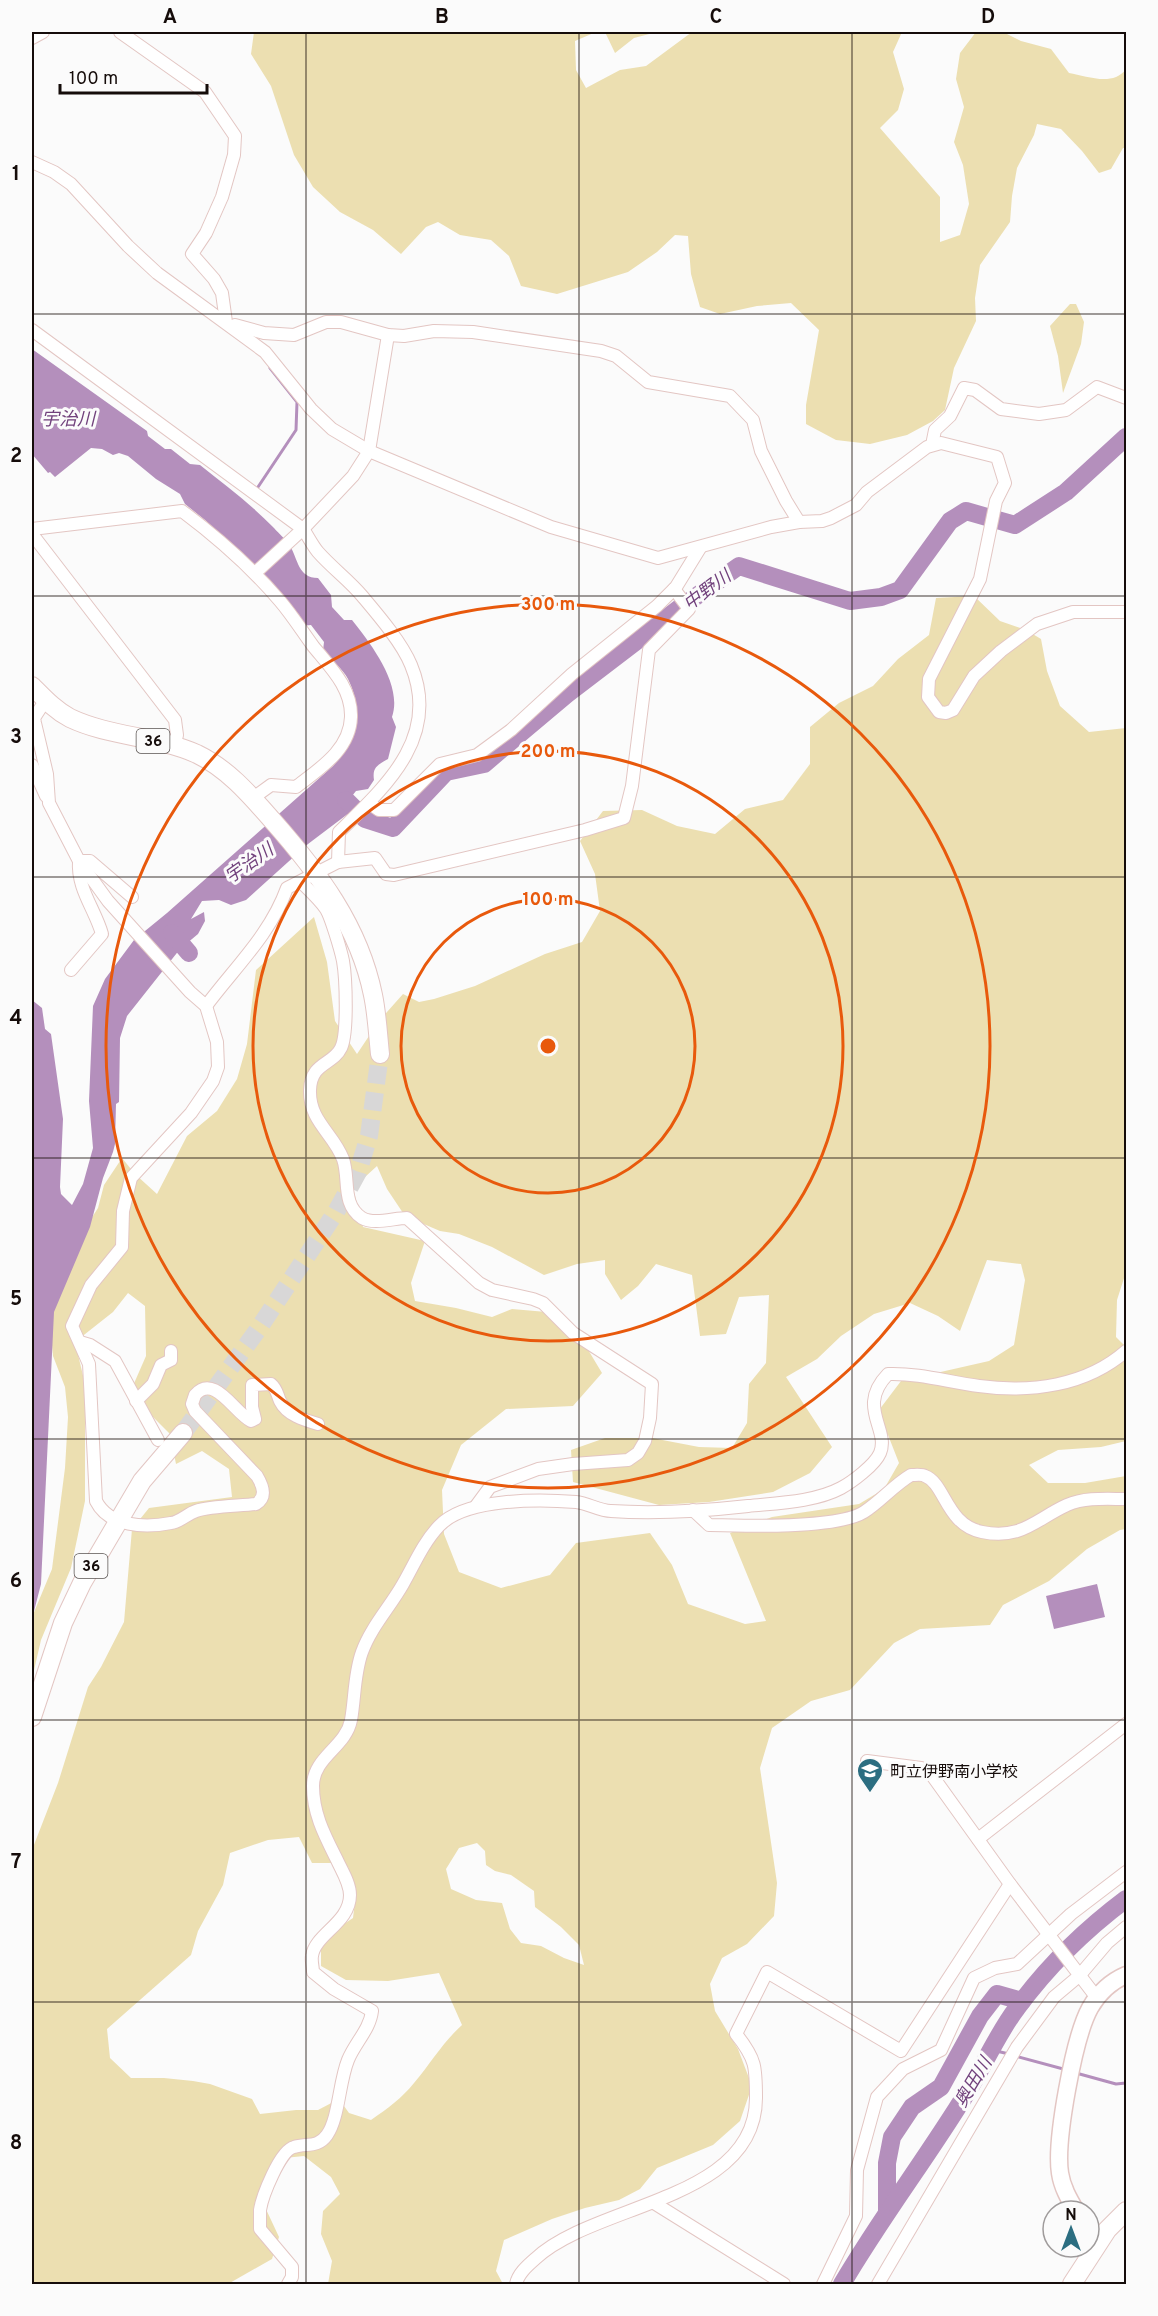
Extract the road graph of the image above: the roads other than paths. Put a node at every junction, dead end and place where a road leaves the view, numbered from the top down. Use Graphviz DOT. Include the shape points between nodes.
graph roads {
  1 [pos="43,32"];
  2 [pos="120,32"];
  3 [pos="32,38"];
  4 [pos="32,162"];
  5 [pos="226,322"];
  6 [pos="32,330"];
  7 [pos="388,335"];
  8 [pos="1126,398"];
  9 [pos="932,445"];
  10 [pos="369,451"];
  11 [pos="799,522"];
  12 [pos="32,529"];
  13 [pos="301,530"];
  14 [pos="32,534"];
  15 [pos="700,548"];
  16 [pos="256,572"];
  17 [pos="675,589"];
  18 [pos="1126,612"];
  19 [pos="32,686"];
  20 [pos="45,702"];
  21 [pos="174,747"];
  22 [pos="32,765"];
  23 [pos="49,803"];
  24 [pos="369,803"];
  25 [pos="259,805"];
  26 [pos="79,861"];
  27 [pos="338,862"];
  28 [pos="309,872"];
  29 [pos="132,897"];
  30 [pos="71,970"];
  31 [pos="206,1006"];
  32 [pos="380,1054"];
  33 [pos="80,1342"];
  34 [pos="171,1351"];
  35 [pos="1126,1351"];
  36 [pos="136,1401"];
  37 [pos="318,1424"];
  38 [pos="183,1433"];
  39 [pos="158,1440"];
  40 [pos="1126,1499"];
  41 [pos="476,1506"];
  42 [pos="693,1510"];
  43 [pos="117,1520"];
  44 [pos="32,1717"];
  45 [pos="1126,1724"];
  46 [pos="867,1761"];
  47 [pos="978,1839"];
  48 [pos="1126,1872"];
  49 [pos="1010,1884"];
  50 [pos="1126,1927"];
  51 [pos="1047,1934"];
  52 [pos="1076,1972"];
  53 [pos="1126,1975"];
  54 [pos="1097,1998"];
  55 [pos="1070,2199"];
  56 [pos="654,2203"];
  57 [pos="1126,2211"];
  58 [pos="1101,2234"];
  59 [pos="1084,2259"];
  60 [pos="288,2284"];
  61 [pos="516,2284"];
  62 [pos="784,2284"];
  63 [pos="823,2284"];
  64 [pos="878,2284"];
  65 [pos="1072,2284"];
  1 -- 3 [label="street"];
  2 -- 5 [label="street" via="205,92 235,136 222,197 192,254 222,293"];
  4 -- 5 [label="street" via="71,184 157,273"];
  5 -- 7 [label="street" via="264,333 294,334 326,322 341,322"];
  5 -- 10 [label="street" via="265,352 322,422"];
  6 -- 13 [label="street"];
  7 -- 10 [label="street"];
  7 -- 11 [label="street" via="473,332 601,351 616,356 648,382 730,396 753,420 761,451"];
  8 -- 9 [label="street" via="1097,387 1066,411 1039,414 1001,409 975,390 964,388 950,416 935,430"];
  9 -- 11 [label="street" via="867,492 856,505 822,521"];
  9 -- 18 [label="street" via="941,443 997,457 1005,483 995,507 980,579 929,679 928,697 939,712 953,710 974,676 1036,624 1073,612"];
  10 -- 13 [label="street" via="356,473"];
  10 -- 15 [label="street" via="561,530 658,558"];
  11 -- 15 [label="street" via="741,534"];
  12 -- 16 [label="street" via="182,512"];
  13 -- 16 [label="street"];
  13 -- 24 [label="street" via="363,596 411,663 419,688 420,719 410,750"];
  14 -- 21 [label="street" via="175,720"];
  15 -- 17 [label="street"];
  16 -- 25 [label="street" via="340,679 348,694 351,718 333,758 296,787 271,785"];
  17 -- 24 [label="street" via="477,755 440,764 394,810 379,810"];
  17 -- 27 [label="street" via="689,609 649,650 632,786 624,818 394,875 386,874 375,858"];
  19 -- 20 [label="main road, 36"];
  20 -- 21 [label="main road, 36" via="94,727"];
  20 -- 23 [label="street" via="34,717 47,774"];
  21 -- 25 [label="main road, 36" via="197,754 230,775"];
  22 -- 23 [label="street"];
  23 -- 26 [label="street"];
  24 -- 27 [label="street" via="339,832"];
  25 -- 28 [label="main road, 36"];
  26 -- 29 [label="street" via="90,861"];
  26 -- 30 [label="street" via="83,892 102,934"];
  26 -- 31 [label="street" via="108,902"];
  27 -- 28 [label="street"];
  28 -- 31 [label="street" via="287,888 280,908 262,936"];
  28 -- 32 [label="main road, 36" via="348,922 359,947 374,996"];
  28 -- 41 [label="street" via="343,961 346,1033 341,1050 319,1067 310,1089 315,1116 339,1149 349,1202 356,1213 364,1220 407,1218 479,1283 543,1304 573,1333 652,1383 650,1419 638,1454 628,1460 538,1469 490,1487"];
  31 -- 33 [label="street" via="219,1053 213,1081 191,1113 131,1178 123,1211 122,1247 91,1285 72,1326"];
  33 -- 36 [label="street" via="115,1361"];
  33 -- 43 [label="street" via="89,1364 96,1500 100,1509"];
  34 -- 36 [label="street" via="171,1360 161,1365 153,1383"];
  35 -- 42 [label="street" via="1083,1377 1037,1388 980,1386 909,1373 888,1374 874,1397 880,1454 860,1476 815,1497"];
  36 -- 39 [label="street"];
  37 -- 43 [label="street" via="290,1413 280,1403 271,1383 252,1385 255,1419 251,1421 213,1388 198,1391 192,1404 195,1412 257,1476 262,1499 256,1504 195,1511 172,1523 147,1527"];
  38 -- 43 [label="main road, 36" via="142,1481"];
  40 -- 42 [label="street" via="1089,1499 1068,1505 1013,1533 971,1529 957,1519 933,1482 911,1474 863,1512 843,1520 709,1525"];
  41 -- 42 [label="street" via="578,1502 608,1511"];
  41 -- 60 [label="street" via="440,1524 373,1630 362,1652 345,1737 315,1772 315,1808 350,1894 339,1922 311,1955 313,1972 372,2011 342,2077 328,2134 314,2145 286,2151 261,2208 260,2229 292,2266"];
  43 -- 44 [label="main road, 36" via="63,1623"];
  45 -- 47 [label="street"];
  46 -- 47 [label="street" via="921,1768 930,1774"];
  47 -- 49 [label="street"];
  48 -- 51 [label="street"];
  49 -- 51 [label="street"];
  49 -- 56 [label="street" via="901,2051 767,1972 736,2034 756,2067 756,2105 743,2143 724,2165"];
  50 -- 52 [label="street"];
  51 -- 52 [label="street"];
  51 -- 63 [label="street" via="1017,1964 994,1968 974,1978 941,2049 903,2069 877,2097 857,2170 856,2216"];
  52 -- 54 [label="street"];
  52 -- 64 [label="street" via="1017,2047"];
  53 -- 54 [label="street" via="1112,1981"];
  54 -- 55 [label="street" via="1080,2034 1062,2121 1058,2160"];
  56 -- 61 [label="street" via="573,2232 540,2254"];
  56 -- 62 [label="street"];
  57 -- 58 [label="main road"];
  59 -- 65 [label="main road"];
}
